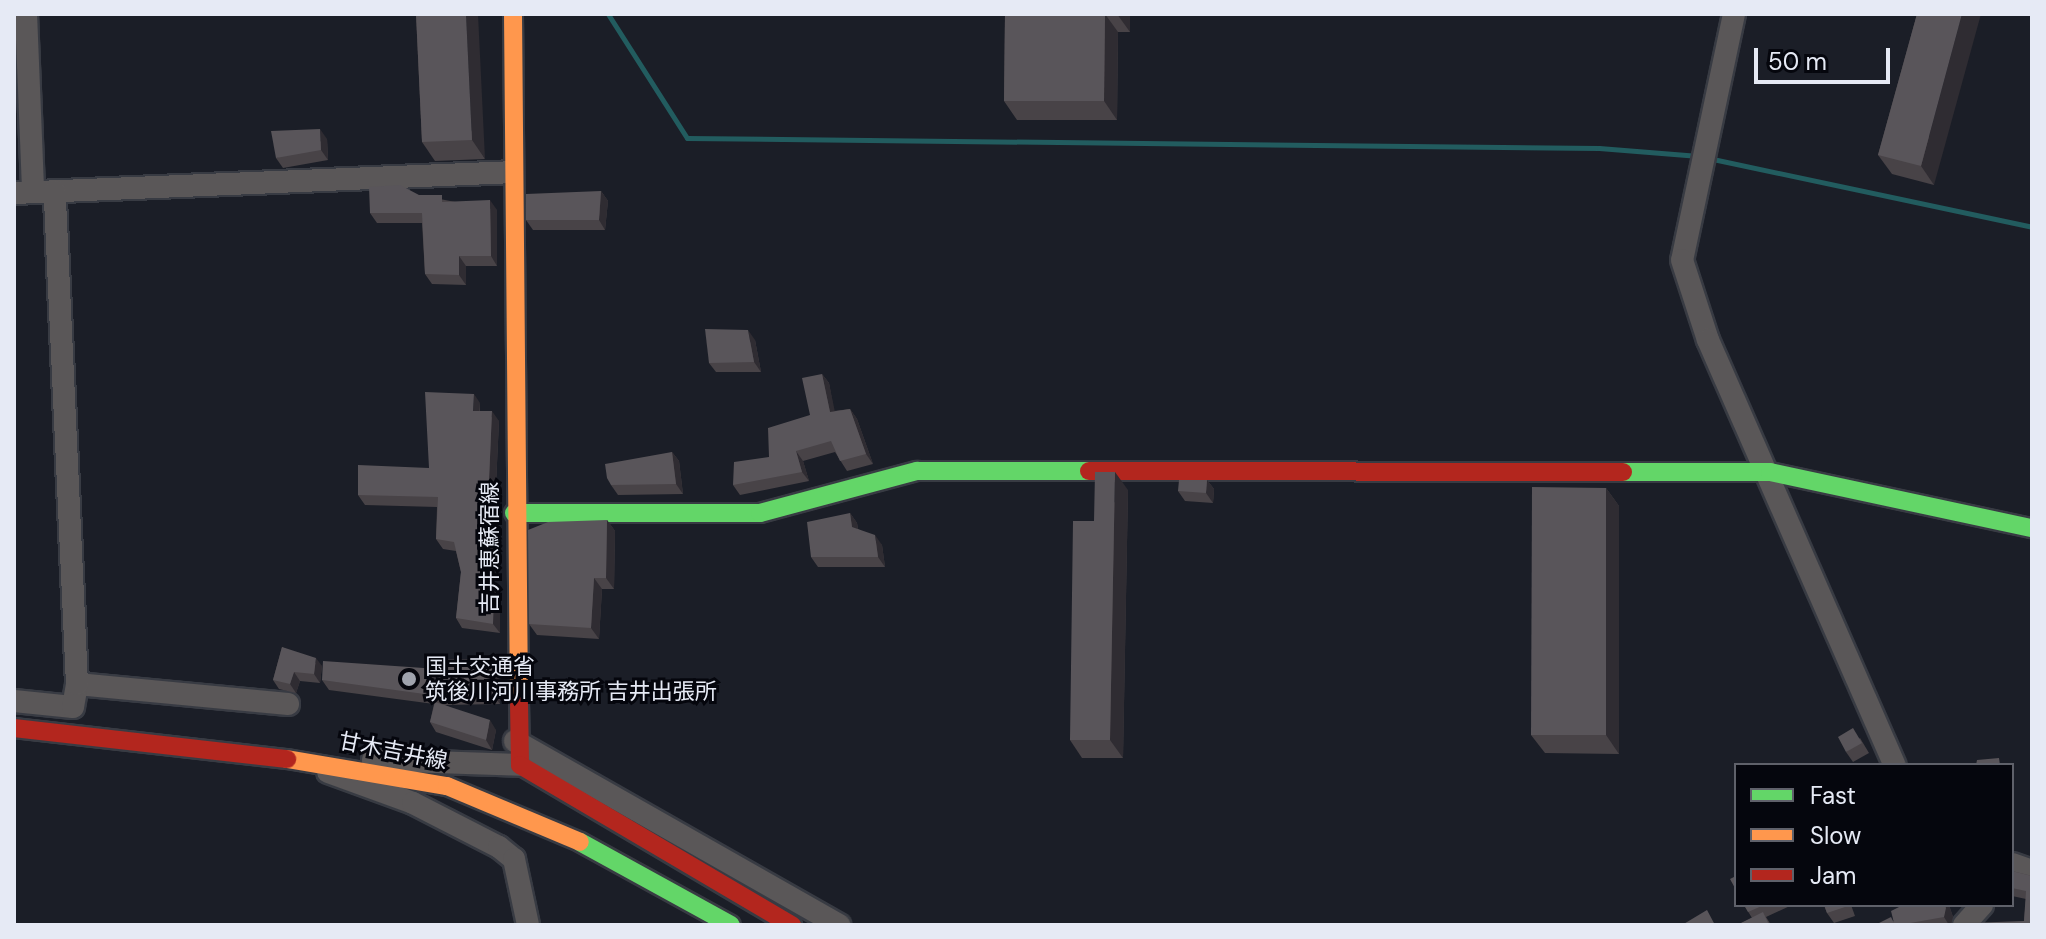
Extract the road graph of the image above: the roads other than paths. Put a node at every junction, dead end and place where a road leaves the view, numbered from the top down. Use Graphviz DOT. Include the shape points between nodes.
graph roads {
  1 [pos="26,14"];
  2 [pos="513,14"];
  3 [pos="1734,14"];
  4 [pos="509,172"];
  5 [pos="34,192"];
  6 [pos="1770,472"];
  7 [pos="514,513"];
  8 [pos="2032,528"];
  9 [pos="77,684"];
  10 [pos="14,701"];
  11 [pos="288,704"];
  12 [pos="14,728"];
  13 [pos="515,741"];
  14 [pos="284,757"];
  15 [pos="1894,763"];
  16 [pos="520,765"];
  17 [pos="1980,907"];
  18 [pos="528,925"];
  19 [pos="731,925"];
  20 [pos="792,925"];
  21 [pos="839,925"];
  22 [pos="1964,925"];
  1 -- 5 [label="street"];
  2 -- 4 [label="main road, 吉井恵蘇宿線"];
  3 -- 6 [label="street" via="1682,260 1708,340"];
  4 -- 5 [label="street"];
  4 -- 7 [label="main road, 吉井恵蘇宿線"];
  5 -- 9 [label="street"];
  6 -- 7 [label="main road" via="917,471 760,513"];
  6 -- 8 [label="main road"];
  6 -- 15 [label="street"];
  7 -- 13 [label="main road, 吉井恵蘇宿線"];
  9 -- 10 [label="street" via="73,707"];
  9 -- 11 [label="street"];
  12 -- 14 [label="main road, 甘木吉井線"];
  13 -- 16 [label="main road, 吉井恵蘇宿線"];
  13 -- 21 [label="street"];
  14 -- 16 [label="street"];
  14 -- 18 [label="street" via="413,803 499,847 514,859"];
  14 -- 19 [label="main road, 甘木吉井線" via="447,786 541,820"];
  16 -- 20 [label="main road"];
  17 -- 22 [label="street"];
}
